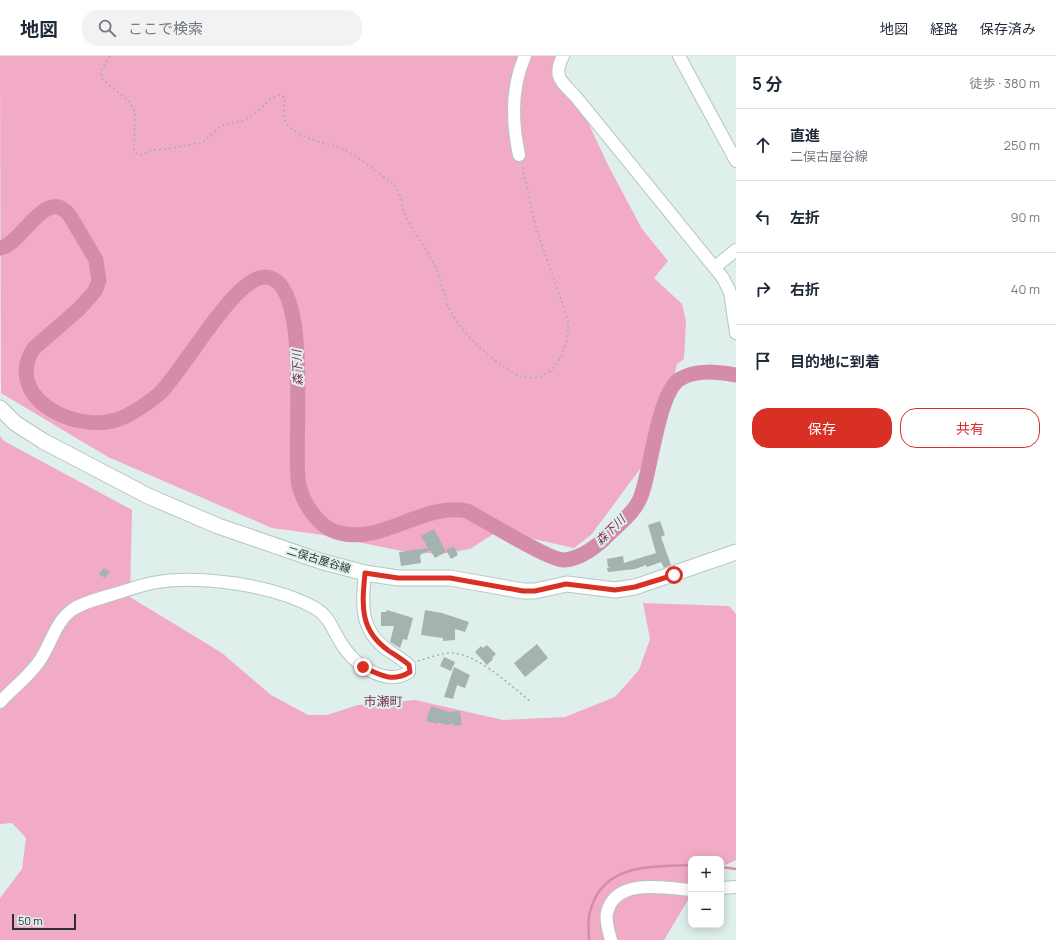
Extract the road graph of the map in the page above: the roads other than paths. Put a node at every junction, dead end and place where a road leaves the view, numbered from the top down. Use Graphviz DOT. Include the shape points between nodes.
graph roads {
  1 [pos="525,56"];
  2 [pos="563,56"];
  3 [pos="679,56"];
  4 [pos="520,155"];
  5 [pos="736,160"];
  6 [pos="736,250"];
  7 [pos="715,267"];
  8 [pos="736,333"];
  9 [pos="0,408"];
  10 [pos="736,552"];
  11 [pos="365,573"];
  12 [pos="0,702"];
  13 [pos="736,887"];
  14 [pos="724,888"];
  15 [pos="688,890"];
  16 [pos="611,940"];
  1 -- 4 [label="street" via="516,85 515,100 516,141"];
  2 -- 7 [label="street" via="557,67 564,84"];
  3 -- 5 [label="street"];
  6 -- 7 [label="street"];
  7 -- 8 [label="street" via="730,292"];
  9 -- 11 [label="main road, 二俣古屋谷線" via="15,423 43,441 148,496 218,526"];
  10 -- 11 [label="main road, 二俣古屋谷線" via="635,587 615,590 566,584 523,591 450,578 398,578"];
  11 -- 12 [label="street" via="363,615 368,628 388,650 409,665 410,672 402,677 381,676 363,667 345,649 331,624 317,609 281,593 202,581 170,581 152,583 88,602 71,610 58,625 38,663"];
  13 -- 14 [label="street"];
  15 -- 16 [label="street" via="640,887 622,892 610,904 606,914"];
}
